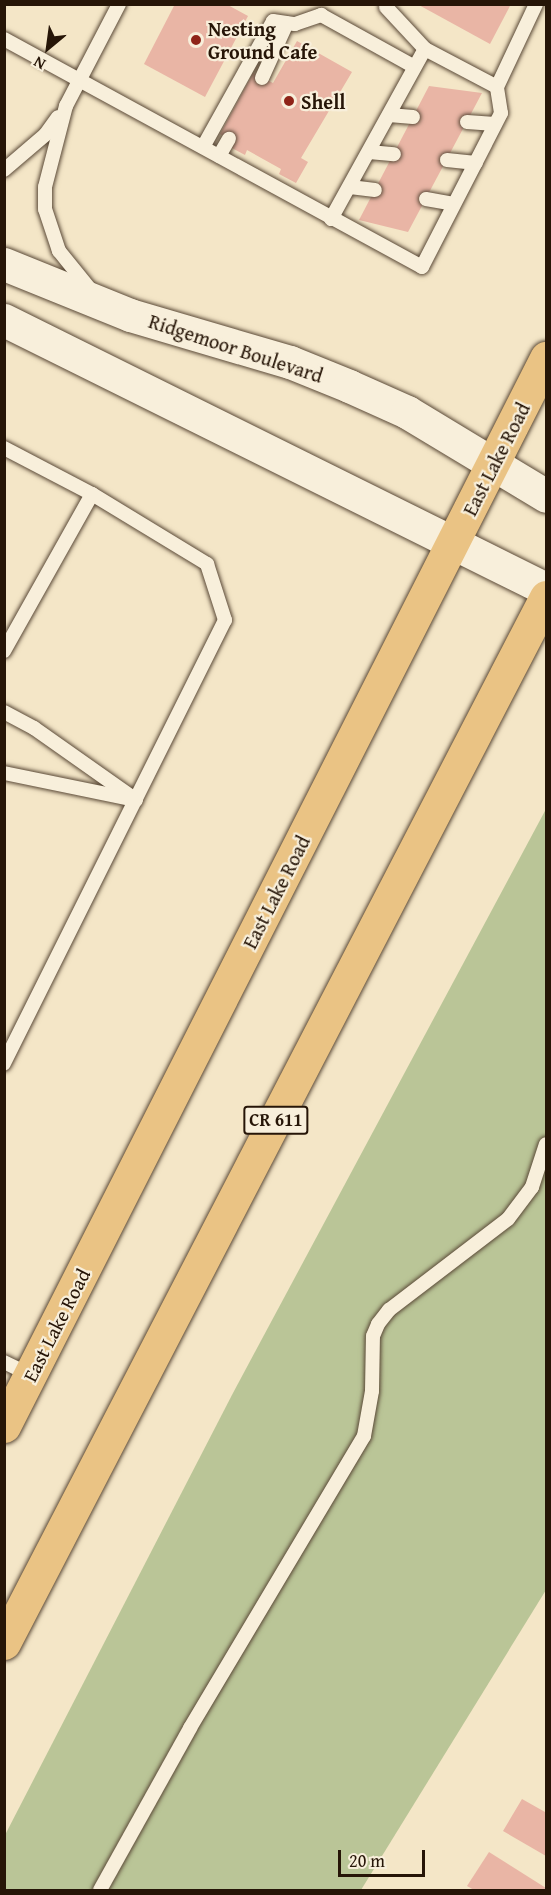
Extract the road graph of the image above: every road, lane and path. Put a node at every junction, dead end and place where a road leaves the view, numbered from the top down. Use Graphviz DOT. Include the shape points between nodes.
graph roads {
  1 [pos="119,4"];
  2 [pos="536,4"];
  3 [pos="385,5"];
  4 [pos="286,23"];
  5 [pos="4,39"];
  6 [pos="425,49"];
  7 [pos="415,67"];
  8 [pos="79,78"];
  9 [pos="262,78"];
  10 [pos="496,87"];
  11 [pos="66,106"];
  12 [pos="389,115"];
  13 [pos="413,117"];
  14 [pos="466,122"];
  15 [pos="495,124"];
  16 [pos="228,139"];
  17 [pos="203,147"];
  18 [pos="369,152"];
  19 [pos="394,154"];
  20 [pos="219,156"];
  21 [pos="447,160"];
  22 [pos="476,163"];
  23 [pos="4,170"];
  24 [pos="350,187"];
  25 [pos="375,190"];
  26 [pos="426,199"];
  27 [pos="454,204"];
  28 [pos="331,219"];
  29 [pos="4,264"];
  30 [pos="108,306"];
  31 [pos="4,320"];
  32 [pos="546,358"];
  33 [pos="4,448"];
  34 [pos="493,464"];
  35 [pos="92,494"];
  36 [pos="546,496"];
  37 [pos="453,542"];
  38 [pos="546,589"];
  39 [pos="546,597"];
  40 [pos="4,651"];
  41 [pos="4,712"];
  42 [pos="4,773"];
  43 [pos="136,800"];
  44 [pos="4,1064"];
  45 [pos="546,1144"];
  46 [pos="18,1369"];
  47 [pos="4,1426"];
  48 [pos="4,1643"];
  49 [pos="100,1890"];
  1 -- 8 [label="lane"];
  2 -- 10 [label="lane"];
  3 -- 6 [label="lane"];
  4 -- 7 [label="lane" via="321,15"];
  4 -- 9 [label="lane"];
  4 -- 17 [label="lane" via="273,21"];
  5 -- 8 [label="lane"];
  6 -- 7 [label="lane"];
  6 -- 10 [label="lane"];
  7 -- 12 [label="lane"];
  8 -- 11 [label="lane"];
  8 -- 17 [label="lane"];
  10 -- 15 [label="lane" via="501,113"];
  11 -- 23 [label="lane" via="45,135"];
  11 -- 30 [label="lane" via="47,166 45,209 59,251 74,273"];
  12 -- 13 [label="lane"];
  12 -- 18 [label="lane"];
  14 -- 15 [label="lane"];
  15 -- 22 [label="lane"];
  16 -- 20 [label="lane"];
  17 -- 20 [label="lane"];
  18 -- 19 [label="lane"];
  18 -- 24 [label="lane"];
  20 -- 28 [label="lane"];
  21 -- 22 [label="lane"];
  22 -- 27 [label="lane"];
  24 -- 25 [label="lane"];
  24 -- 28 [label="lane"];
  26 -- 27 [label="lane"];
  27 -- 28 [label="lane" via="422,267"];
  29 -- 30 [label="street, Ridgemoor Boulevard"];
  30 -- 34 [label="street, Ridgemoor Boulevard" via="290,362 349,386 407,412"];
  31 -- 37 [label="street" via="340,490"];
  32 -- 34 [label="main road, East Lake Road"];
  33 -- 35 [label="lane"];
  34 -- 36 [label="street, Ridgemoor Boulevard"];
  34 -- 37 [label="main road, East Lake Road"];
  35 -- 40 [label="lane"];
  35 -- 43 [label="lane" via="207,564 225,620"];
  37 -- 38 [label="street"];
  37 -- 46 [label="main road, East Lake Road"];
  39 -- 48 [label="main road, CR 611"];
  41 -- 43 [label="lane" via="34,728"];
  42 -- 43 [label="lane"];
  43 -- 44 [label="lane"];
  45 -- 49 [label="lane" via="532,1187 508,1219 389,1310 378,1324 373,1336 372,1391 364,1436 190,1728"];
  46 -- 47 [label="main road, East Lake Road"];
}
